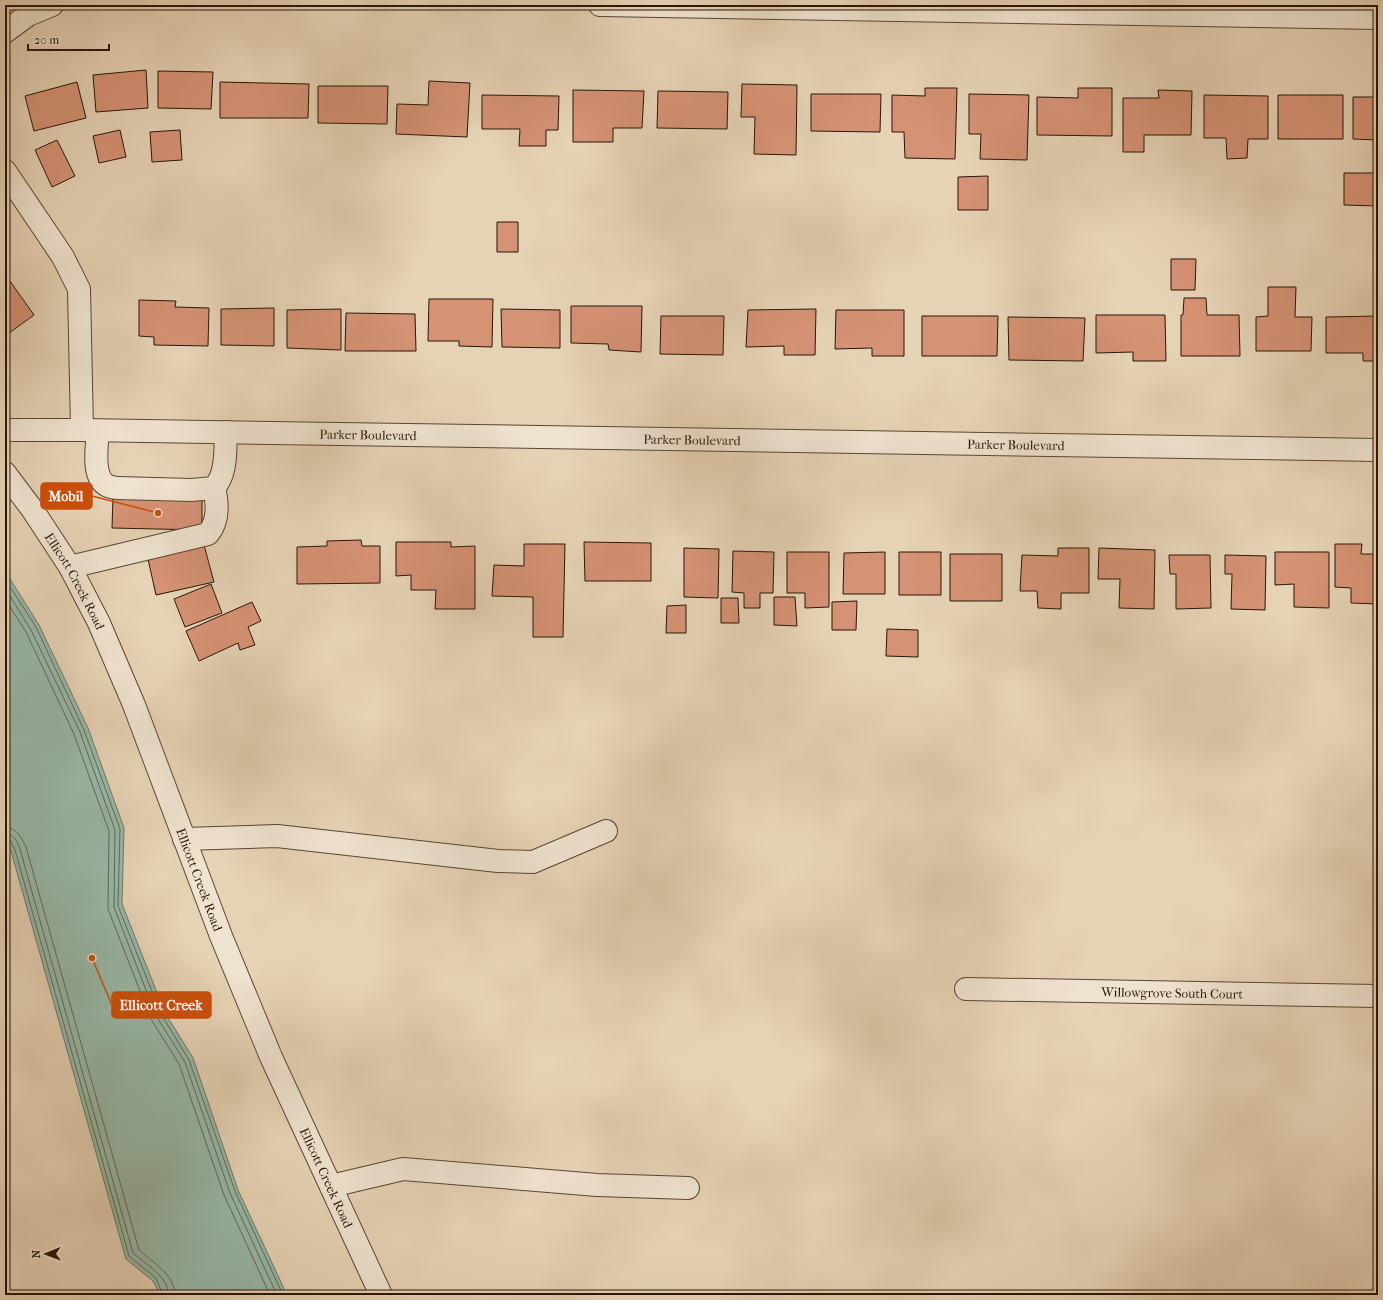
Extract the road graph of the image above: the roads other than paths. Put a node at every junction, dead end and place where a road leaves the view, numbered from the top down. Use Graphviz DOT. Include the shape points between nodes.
graph roads {
  1 [pos="52,5"];
  2 [pos="600,5"];
  3 [pos="1378,18"];
  4 [pos="5,32"];
  5 [pos="5,171"];
  6 [pos="5,430"];
  7 [pos="90,430"];
  8 [pos="226,432"];
  9 [pos="1378,450"];
  10 [pos="5,473"];
  11 [pos="214,488"];
  12 [pos="70,567"];
  13 [pos="606,831"];
  14 [pos="184,839"];
  15 [pos="966,989"];
  16 [pos="1378,996"];
  17 [pos="331,1186"];
  18 [pos="688,1188"];
  19 [pos="381,1295"];
  1 -- 4 [label="street" via="28,15"];
  2 -- 3 [label="street"];
  5 -- 7 [label="street" via="63,257 79,289"];
  6 -- 7 [label="street, Parker Boulevard"];
  7 -- 8 [label="street, Parker Boulevard"];
  7 -- 11 [label="street" via="96,453 97,472 108,486 138,489"];
  8 -- 9 [label="street, Parker Boulevard"];
  8 -- 11 [label="street" via="223,470 220,482"];
  10 -- 12 [label="street, Ellicott Creek Road"];
  11 -- 12 [label="street" via="217,501 215,520 208,534"];
  12 -- 14 [label="street, Ellicott Creek Road" via="102,630 134,705"];
  13 -- 14 [label="street" via="533,862 498,861 277,836"];
  14 -- 17 [label="street, Ellicott Creek Road" via="268,1050"];
  15 -- 16 [label="street, Willowgrove South Court"];
  17 -- 18 [label="street" via="403,1169 597,1185"];
  17 -- 19 [label="street, Ellicott Creek Road"];
}
